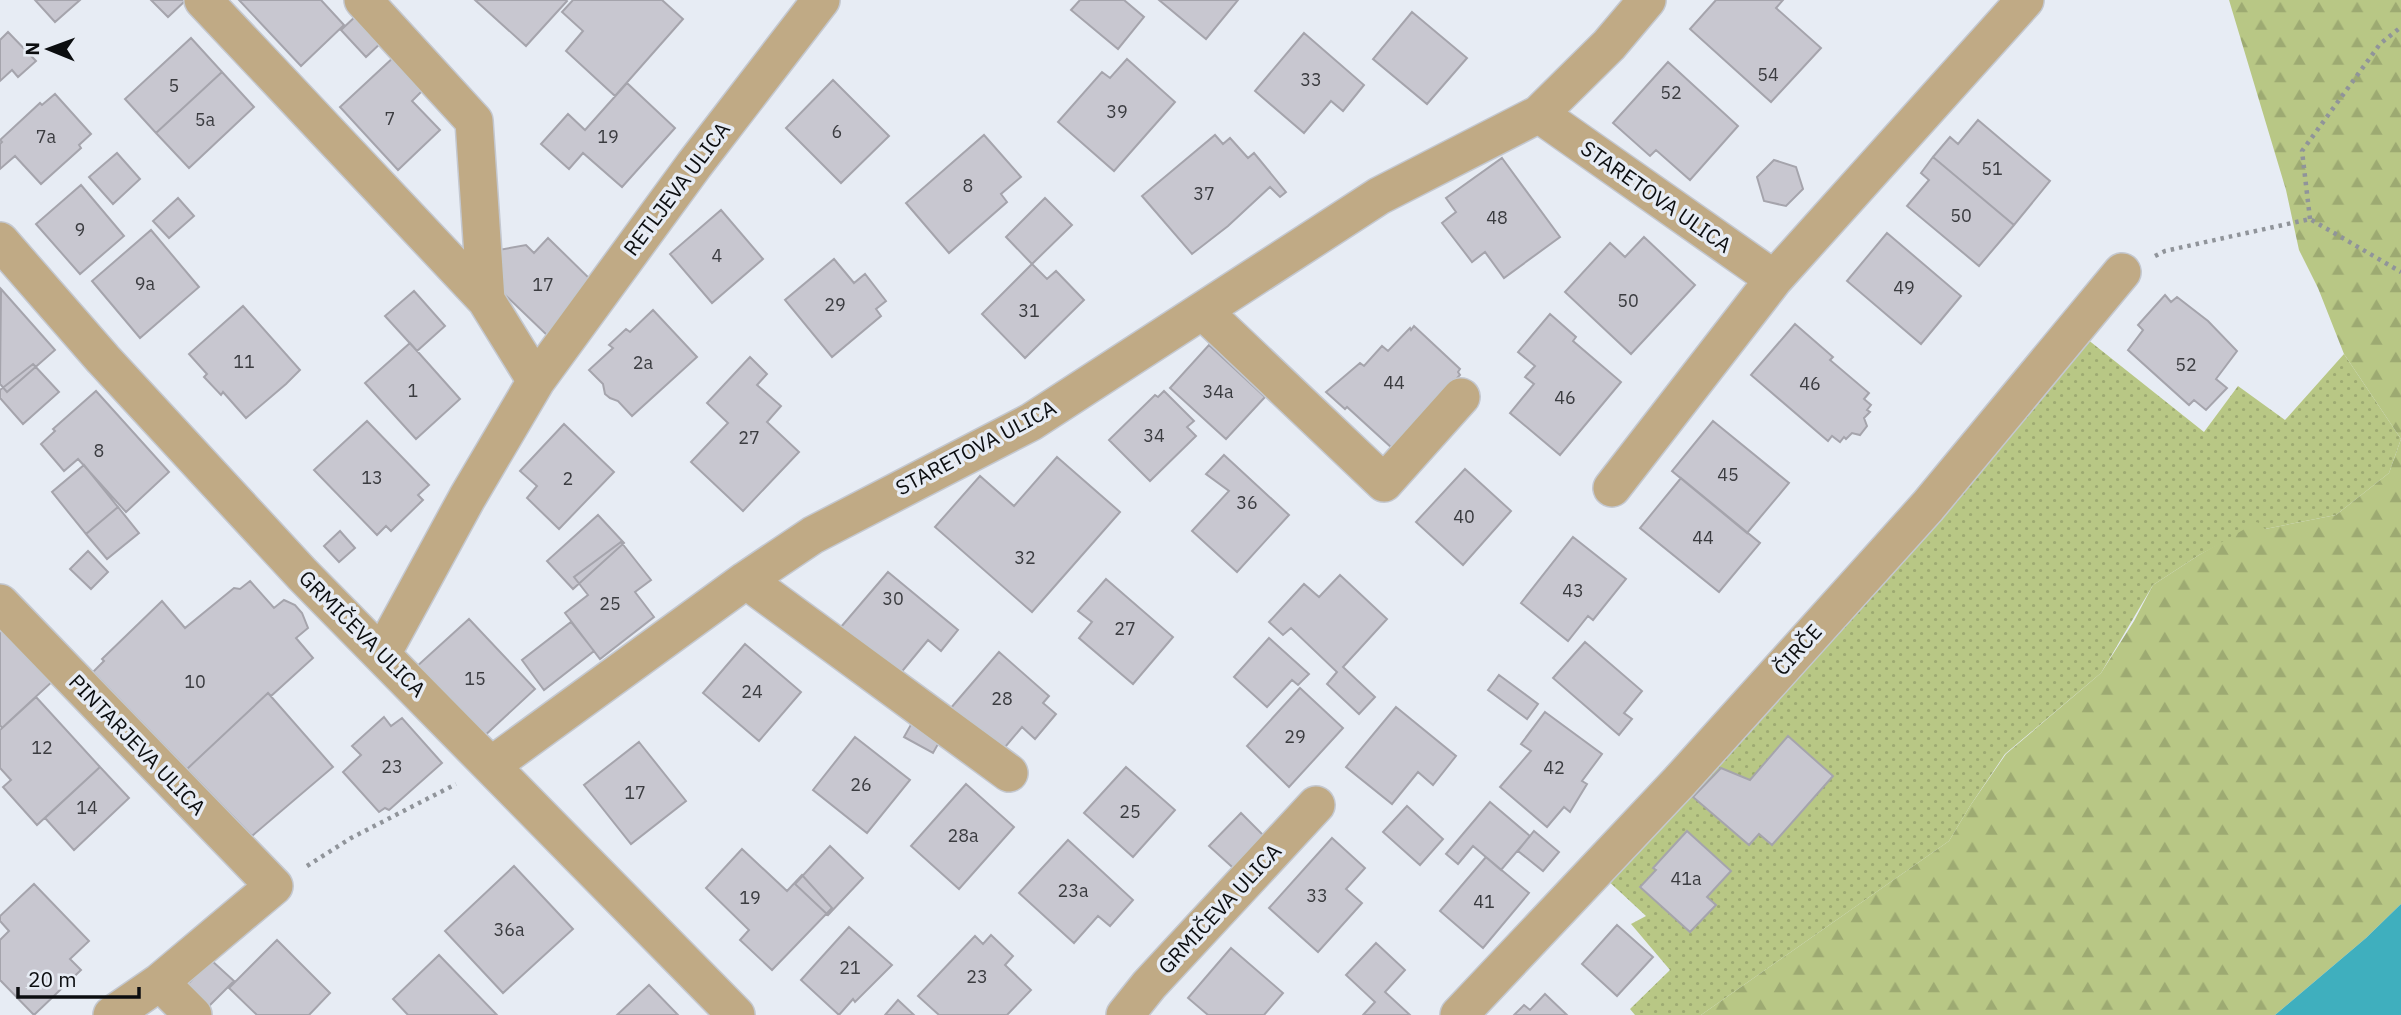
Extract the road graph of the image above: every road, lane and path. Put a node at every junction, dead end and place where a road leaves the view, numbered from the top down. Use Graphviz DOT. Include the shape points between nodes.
graph roads {
  1 [pos="203,0"];
  2 [pos="363,0"];
  3 [pos="821,0"];
  4 [pos="1647,0"];
  5 [pos="2025,0"];
  6 [pos="2401,27"];
  7 [pos="1539,114"];
  8 [pos="2310,219"];
  9 [pos="0,241"];
  10 [pos="2122,272"];
  11 [pos="2401,272"];
  12 [pos="1774,279"];
  13 [pos="486,300"];
  14 [pos="1203,311"];
  15 [pos="536,381"];
  16 [pos="1461,397"];
  17 [pos="1612,488"];
  18 [pos="746,580"];
  19 [pos="0,603"];
  20 [pos="382,654"];
  21 [pos="492,765"];
  22 [pos="1009,773"];
  23 [pos="1316,805"];
  24 [pos="274,886"];
  25 [pos="160,982"];
  26 [pos="112,1015"];
  27 [pos="193,1015"];
  28 [pos="736,1015"];
  29 [pos="1125,1015"];
  30 [pos="1459,1015"];
  1 -- 13 [label="street"];
  2 -- 13 [label="street" via="474,121"];
  3 -- 15 [label="street, RETLJEVA ULICA"];
  4 -- 7 [label="street, STARETOVA ULICA"];
  5 -- 12 [label="street"];
  6 -- 8 [label="path" via="2380,44 2302,151"];
  7 -- 12 [label="street, STARETOVA ULICA"];
  7 -- 14 [label="street, STARETOVA ULICA" via="1378,196"];
  8 -- 10 [label="path" via="2165,251"];
  8 -- 11 [label="path"];
  9 -- 20 [label="street, GRMIČEVA ULICA" via="292,564"];
  10 -- 30 [label="street, ČIRČE" via="1928,506 1679,782"];
  12 -- 17 [label="street"];
  13 -- 15 [label="street"];
  14 -- 16 [label="street" via="1384,483"];
  14 -- 18 [label="street, STARETOVA ULICA" via="1031,422 813,535"];
  15 -- 20 [label="street, RETLJEVA ULICA"];
  18 -- 21 [label="street, STARETOVA ULICA"];
  18 -- 22 [label="street"];
  19 -- 24 [label="street, PINTARJEVA ULICA"];
  20 -- 21 [label="street, GRMIČEVA ULICA"];
  21 -- 24 [label="path" via="351,838"];
  21 -- 28 [label="street, GRMIČEVA ULICA"];
  23 -- 29 [label="street, GRMIČEVA ULICA"];
  24 -- 25 [label="street"];
  25 -- 26 [label="street"];
  25 -- 27 [label="street"];
}
